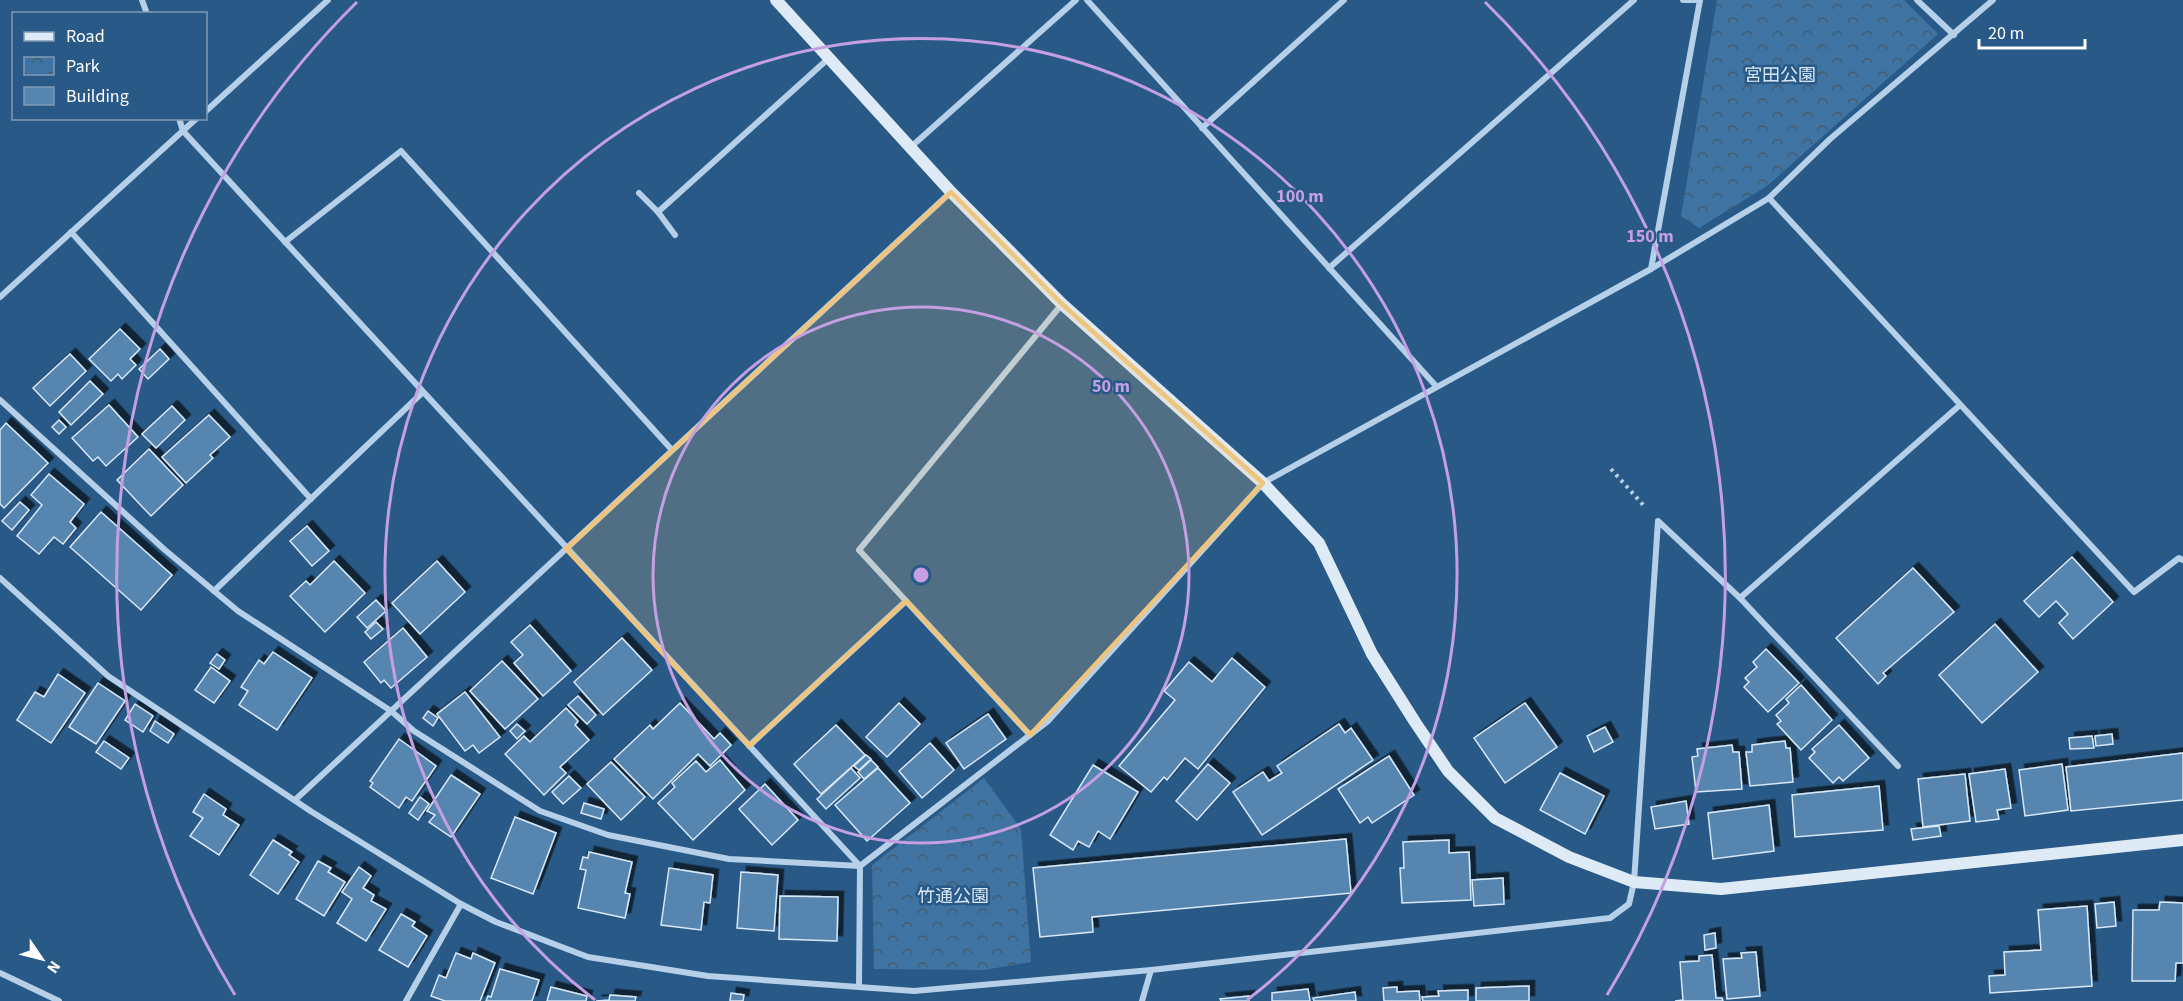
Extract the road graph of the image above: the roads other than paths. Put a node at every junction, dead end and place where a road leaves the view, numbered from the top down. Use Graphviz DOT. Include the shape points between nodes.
graph roads {
  1 [pos="328,0"];
  2 [pos="776,0"];
  3 [pos="1076,0"];
  4 [pos="1087,0"];
  5 [pos="1344,0"];
  6 [pos="1634,0"];
  7 [pos="1683,0"];
  8 [pos="1700,0"];
  9 [pos="1917,0"];
  10 [pos="1993,0"];
  11 [pos="1954,35"];
  12 [pos="830,58"];
  13 [pos="207,110"];
  14 [pos="180,120"];
  15 [pos="195,120"];
  16 [pos="1202,128"];
  17 [pos="183,131"];
  18 [pos="912,146"];
  19 [pos="951,192"];
  20 [pos="639,193"];
  21 [pos="1769,198"];
  22 [pos="658,212"];
  23 [pos="71,232"];
  24 [pos="675,235"];
  25 [pos="285,242"];
  26 [pos="1329,268"];
  27 [pos="1651,269"];
  28 [pos="0,297"];
  29 [pos="1062,304"];
  30 [pos="1436,386"];
  31 [pos="423,392"];
  32 [pos="0,400"];
  33 [pos="1960,405"];
  34 [pos="672,450"];
  35 [pos="1263,483"];
  36 [pos="311,499"];
  37 [pos="566,549"];
  38 [pos="2183,560"];
  39 [pos="0,578"];
  40 [pos="214,591"];
  41 [pos="1740,598"];
  42 [pos="906,601"];
  43 [pos="391,711"];
  44 [pos="1030,735"];
  45 [pos="749,746"];
  46 [pos="1898,766"];
  47 [pos="295,800"];
  48 [pos="2183,840"];
  49 [pos="860,866"];
  50 [pos="1634,882"];
  51 [pos="461,904"];
  52 [pos="1151,970"];
  53 [pos="0,974"];
  54 [pos="859,986"];
  55 [pos="59,1001"];
  56 [pos="406,1001"];
  57 [pos="1142,1001"];
  1 -- 13 [label="street"];
  2 -- 12 [label="street"];
  3 -- 18 [label="street"];
  4 -- 16 [label="street"];
  5 -- 16 [label="street"];
  6 -- 26 [label="street"];
  7 -- 8 [label="street"];
  8 -- 27 [label="street"];
  9 -- 11 [label="street"];
  10 -- 11 [label="street"];
  11 -- 21 [label="street" via="1830,139"];
  12 -- 18 [label="street"];
  12 -- 22 [label="street"];
  14 -- 17 [label="street"];
  15 -- 17 [label="street"];
  16 -- 26 [label="street"];
  17 -- 23 [label="street"];
  17 -- 25 [label="street"];
  18 -- 19 [label="street"];
  19 -- 29 [label="street"];
  19 -- 34 [label="street"];
  20 -- 22 [label="street"];
  21 -- 27 [label="street"];
  21 -- 33 [label="street"];
  22 -- 24 [label="street"];
  23 -- 28 [label="street"];
  23 -- 36 [label="street"];
  25 -- 31 [label="street"];
  25 -- 34 [label="street" via="401,151"];
  26 -- 30 [label="street"];
  27 -- 30 [label="street"];
  29 -- 35 [label="street"];
  29 -- 42 [label="street" via="859,550"];
  30 -- 35 [label="street"];
  31 -- 36 [label="street"];
  31 -- 37 [label="street"];
  32 -- 40 [label="street"];
  33 -- 38 [label="street" via="2134,592 2179,558"];
  33 -- 41 [label="street"];
  34 -- 37 [label="street"];
  35 -- 44 [label="street" via="1048,721"];
  35 -- 50 [label="street" via="1319,543 1372,654 1448,771 1495,818 1569,857"];
  36 -- 40 [label="street"];
  37 -- 43 [label="street"];
  37 -- 45 [label="street"];
  39 -- 47 [label="street" via="108,676"];
  40 -- 43 [label="street" via="238,611"];
  41 -- 46 [label="street"];
  41 -- 50 [label="street" via="1658,521"];
  42 -- 44 [label="street"];
  42 -- 45 [label="street"];
  43 -- 47 [label="street"];
  43 -- 49 [label="street" via="414,731 540,812 608,835 729,859"];
  44 -- 49 [label="street"];
  45 -- 49 [label="street"];
  47 -- 51 [label="street"];
  48 -- 50 [label="street" via="1721,890"];
  49 -- 54 [label="street"];
  50 -- 52 [label="street" via="1629,904 1610,918"];
  51 -- 54 [label="street" via="496,922 588,957 708,976"];
  51 -- 56 [label="street"];
  52 -- 54 [label="street" via="914,991"];
  52 -- 57 [label="street"];
  53 -- 55 [label="street"];
}
